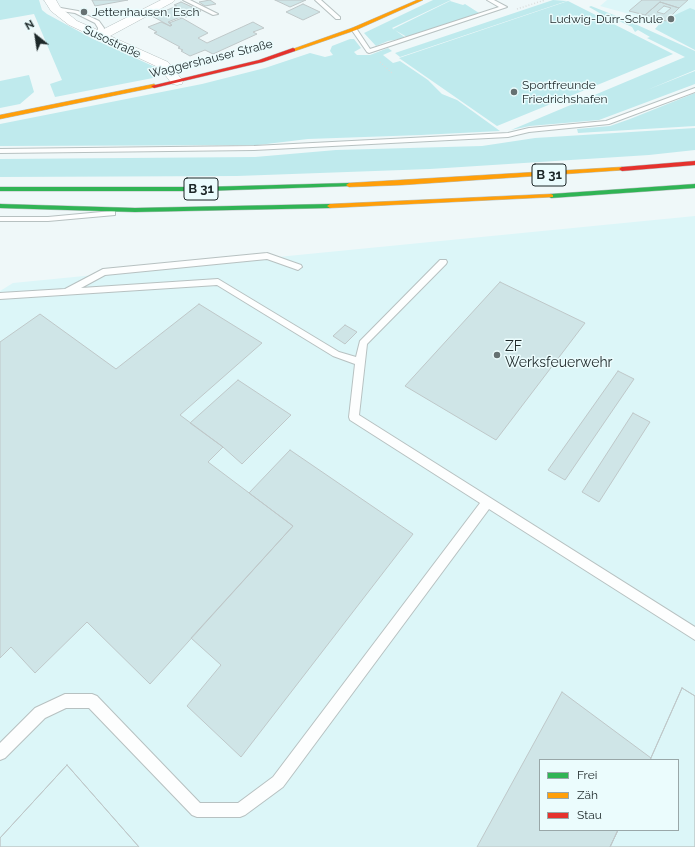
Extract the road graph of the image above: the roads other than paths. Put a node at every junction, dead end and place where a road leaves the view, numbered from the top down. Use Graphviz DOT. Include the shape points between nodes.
graph roads {
  1 [pos="186,0"];
  2 [pos="318,0"];
  3 [pos="421,0"];
  4 [pos="490,0"];
  5 [pos="166,1"];
  6 [pos="52,4"];
  7 [pos="215,14"];
  8 [pos="338,18"];
  9 [pos="354,30"];
  10 [pos="100,36"];
  11 [pos="177,81"];
  12 [pos="695,90"];
  13 [pos="0,117"];
  14 [pos="0,151"];
  15 [pos="695,163"];
  16 [pos="695,186"];
  17 [pos="0,189"];
  18 [pos="635,191"];
  19 [pos="695,191"];
  20 [pos="0,206"];
  21 [pos="135,210"];
  22 [pos="0,218"];
  23 [pos="443,262"];
  24 [pos="298,267"];
  25 [pos="65,292"];
  26 [pos="0,296"];
  27 [pos="14,296"];
  28 [pos="0,305"];
  29 [pos="360,362"];
  30 [pos="488,502"];
  31 [pos="695,634"];
  32 [pos="0,753"];
  1 -- 7 [label="lane"];
  2 -- 8 [label="lane"];
  3 -- 9 [label="main road, Waggershauser Straße"];
  4 -- 9 [label="lane" via="504,7 368,52"];
  5 -- 10 [label="street"];
  6 -- 10 [label="street, Susostraße" via="73,24"];
  9 -- 11 [label="main road, Waggershauser Straße" via="261,61"];
  10 -- 11 [label="street, Susostraße" via="164,65"];
  11 -- 13 [label="main road, Waggershauser Straße"];
  12 -- 14 [label="lane" via="607,123 529,130 508,135 254,148"];
  15 -- 17 [label="main road, B 31" via="496,178 291,187"];
  16 -- 18 [label="main road, B 31"];
  18 -- 19 [label="main road"];
  18 -- 21 [label="main road, B 31" via="335,206"];
  20 -- 21 [label="main road, B 31"];
  21 -- 22 [label="lane" via="48,219"];
  23 -- 29 [label="lane" via="363,343"];
  24 -- 25 [label="lane" via="268,256 103,272"];
  25 -- 27 [label="lane"];
  25 -- 29 [label="lane" via="218,282 336,354"];
  26 -- 27 [label="lane"];
  27 -- 28 [label="lane"];
  29 -- 30 [label="lane" via="354,417"];
  30 -- 31 [label="lane"];
  30 -- 32 [label="lane" via="278,782 240,810 197,810 92,701 65,701 40,713"];
}
